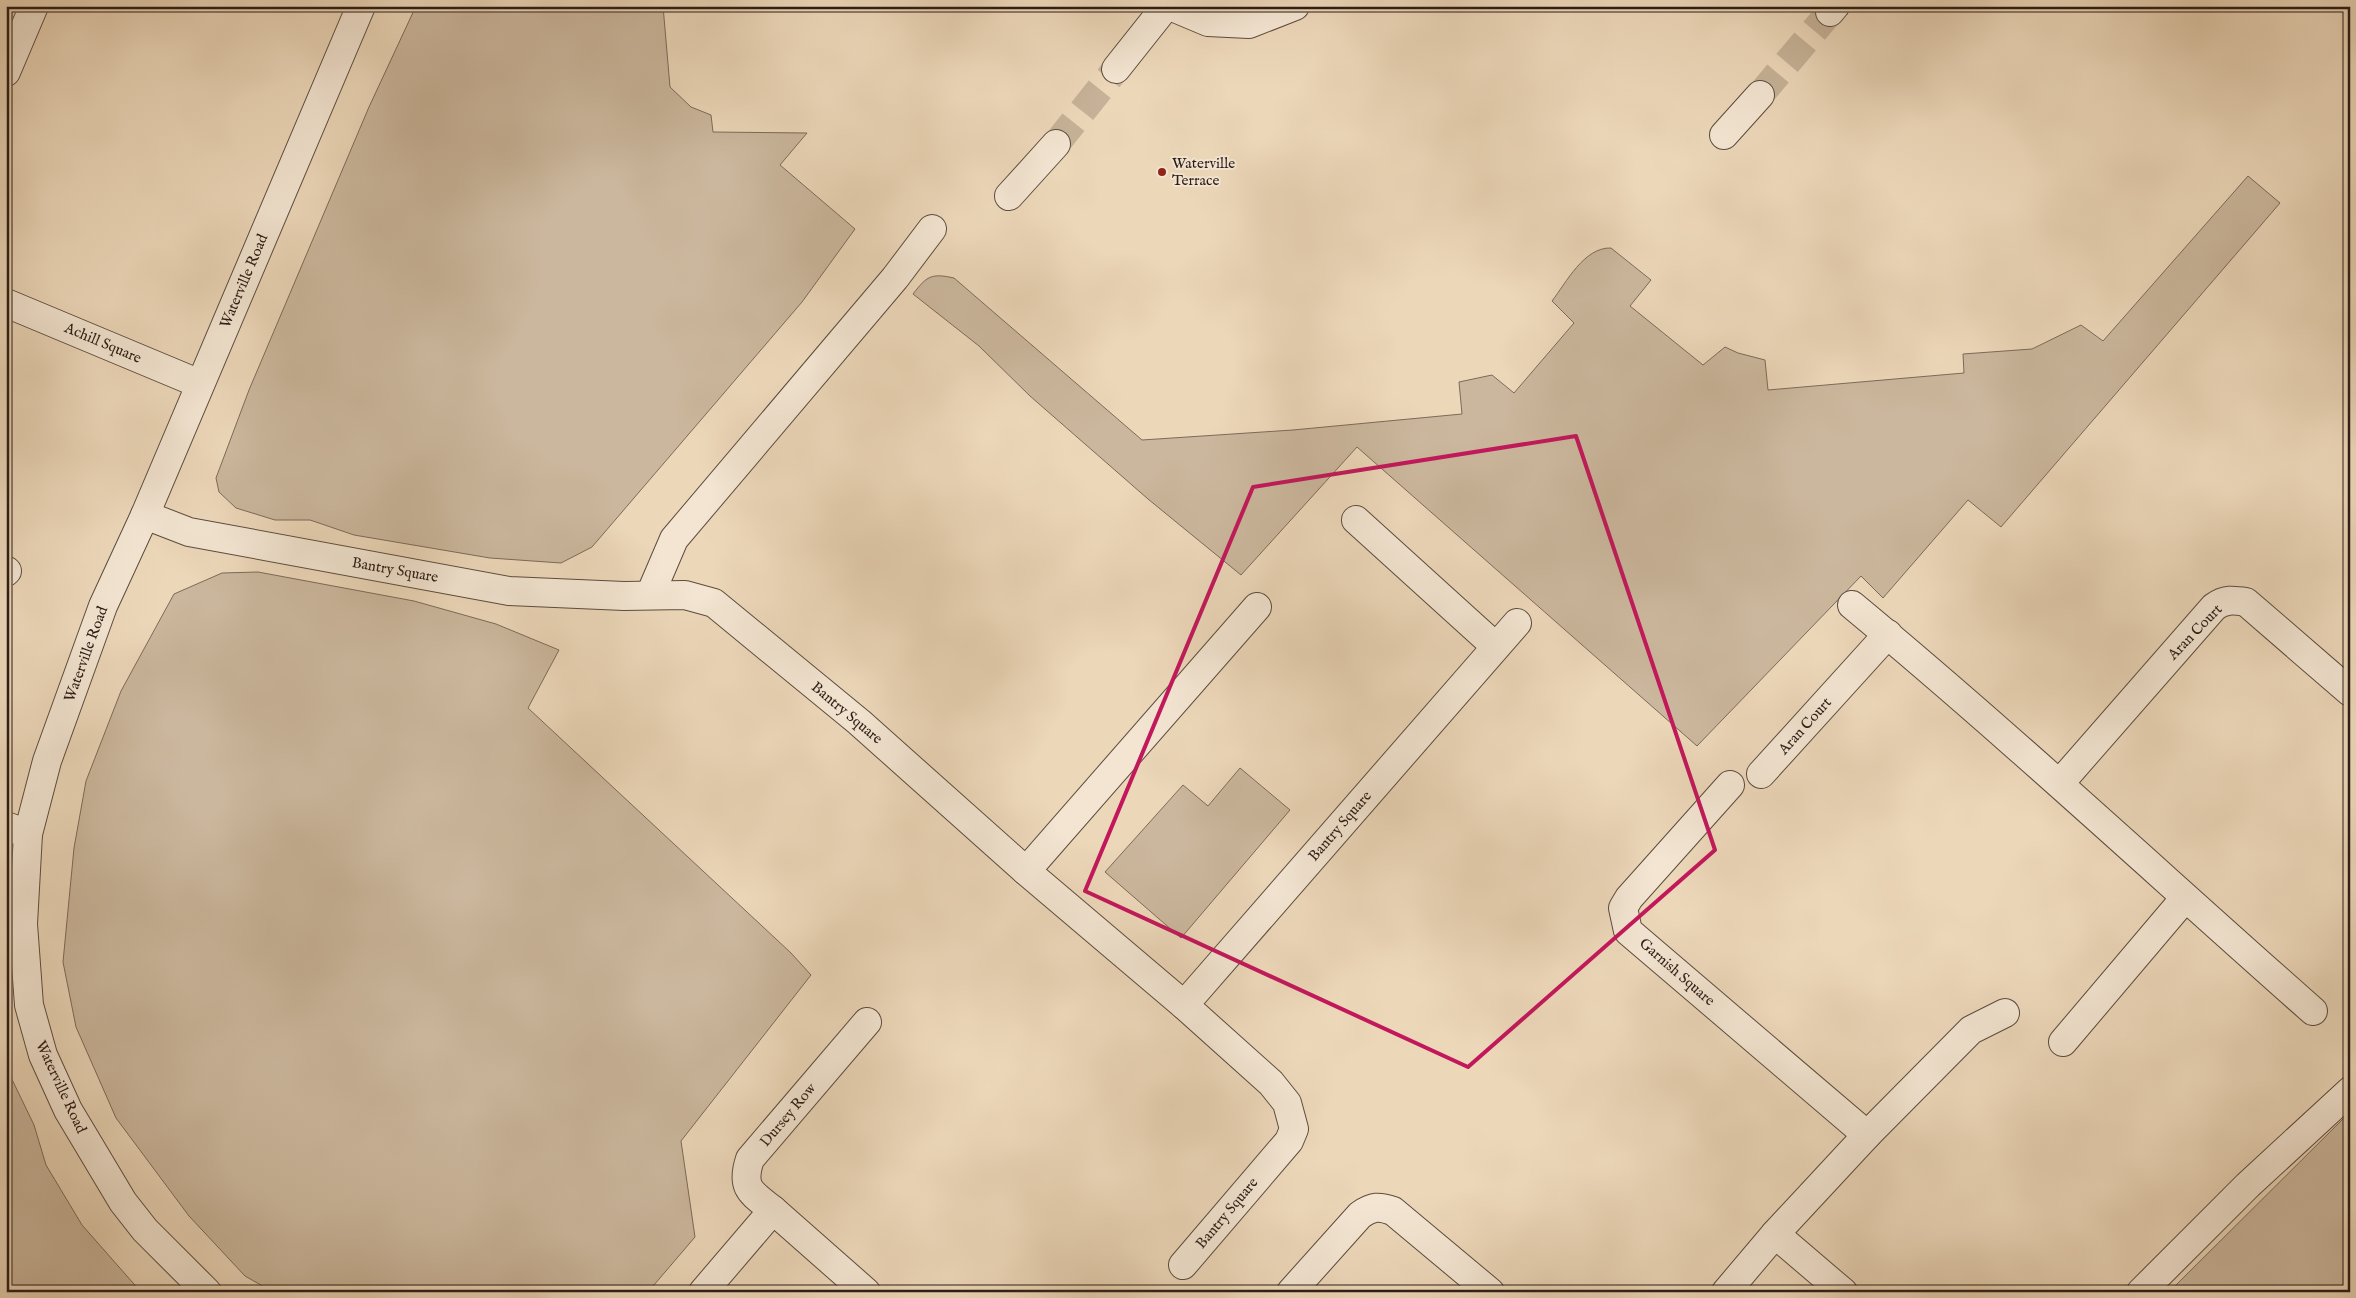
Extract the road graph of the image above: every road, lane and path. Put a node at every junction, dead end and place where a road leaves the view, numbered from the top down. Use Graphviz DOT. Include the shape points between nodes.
graph roads {
  1 [pos="34,6"];
  2 [pos="361,6"];
  3 [pos="1168,6"];
  4 [pos="1295,6"];
  5 [pos="1116,68"];
  6 [pos="6,72"];
  7 [pos="1760,95"];
  8 [pos="1724,134"];
  9 [pos="1056,144"];
  10 [pos="1009,196"];
  11 [pos="932,229"];
  12 [pos="6,303"];
  13 [pos="200,384"];
  14 [pos="144,515"];
  15 [pos="1356,520"];
  16 [pos="650,594"];
  17 [pos="1852,605"];
  18 [pos="1257,607"];
  19 [pos="1517,624"];
  20 [pos="1888,634"];
  21 [pos="1495,646"];
  22 [pos="2350,692"];
  23 [pos="1762,774"];
  24 [pos="2060,783"];
  25 [pos="1730,785"];
  26 [pos="17,830"];
  27 [pos="1026,871"];
  28 [pos="2185,898"];
  29 [pos="1184,1005"];
  30 [pos="2313,1010"];
  31 [pos="2005,1013"];
  32 [pos="867,1022"];
  33 [pos="2063,1042"];
  34 [pos="2350,1091"];
  35 [pos="1867,1135"];
  36 [pos="773,1210"];
  37 [pos="1775,1234"];
  38 [pos="1183,1265"];
  39 [pos="207,1292"];
  40 [pos="703,1292"];
  41 [pos="866,1292"];
  42 [pos="1291,1292"];
  43 [pos="1490,1292"];
  44 [pos="1726,1292"];
  45 [pos="1843,1292"];
  46 [pos="2141,1292"];
  1 -- 6 [label="street"];
  2 -- 13 [label="street, Waterville Road"];
  3 -- 4 [label="street" via="1208,22 1249,24"];
  3 -- 5 [label="street"];
  7 -- 8 [label="street"];
  9 -- 10 [label="street"];
  11 -- 16 [label="street" via="896,278 674,539"];
  12 -- 13 [label="street, Achill Square"];
  13 -- 14 [label="street, Waterville Road"];
  14 -- 16 [label="street, Bantry Square" via="189,532 509,591 624,596"];
  14 -- 26 [label="street, Waterville Road" via="103,606 47,761"];
  15 -- 21 [label="street"];
  16 -- 27 [label="street, Bantry Square" via="685,595 714,603 858,722"];
  17 -- 20 [label="street"];
  18 -- 27 [label="street"];
  19 -- 21 [label="street, Bantry Square"];
  20 -- 23 [label="street, Aran Court"];
  20 -- 24 [label="street"];
  21 -- 29 [label="street, Bantry Square"];
  22 -- 24 [label="street, Aran Court" via="2246,602 2222,601"];
  24 -- 28 [label="street"];
  25 -- 35 [label="street, Garnish Square" via="1629,898 1624,908 1628,931"];
  26 -- 39 [label="street, Waterville Road" via="24,878 23,924 28,996 43,1055 68,1110 123,1202 145,1230"];
  27 -- 29 [label="street, Bantry Square"];
  28 -- 30 [label="street"];
  28 -- 33 [label="street"];
  29 -- 38 [label="street, Bantry Square" via="1271,1083 1287,1104 1294,1130 1289,1141"];
  31 -- 35 [label="street" via="1970,1030"];
  32 -- 36 [label="street, Dursey Row" via="750,1159 746,1181 749,1191"];
  34 -- 46 [label="street" via="2248,1185"];
  35 -- 37 [label="street"];
  36 -- 40 [label="street"];
  36 -- 41 [label="street, Dursey Row"];
  37 -- 44 [label="street"];
  37 -- 45 [label="street"];
  42 -- 43 [label="street" via="1360,1215 1371,1207 1380,1206 1393,1211"];
}
